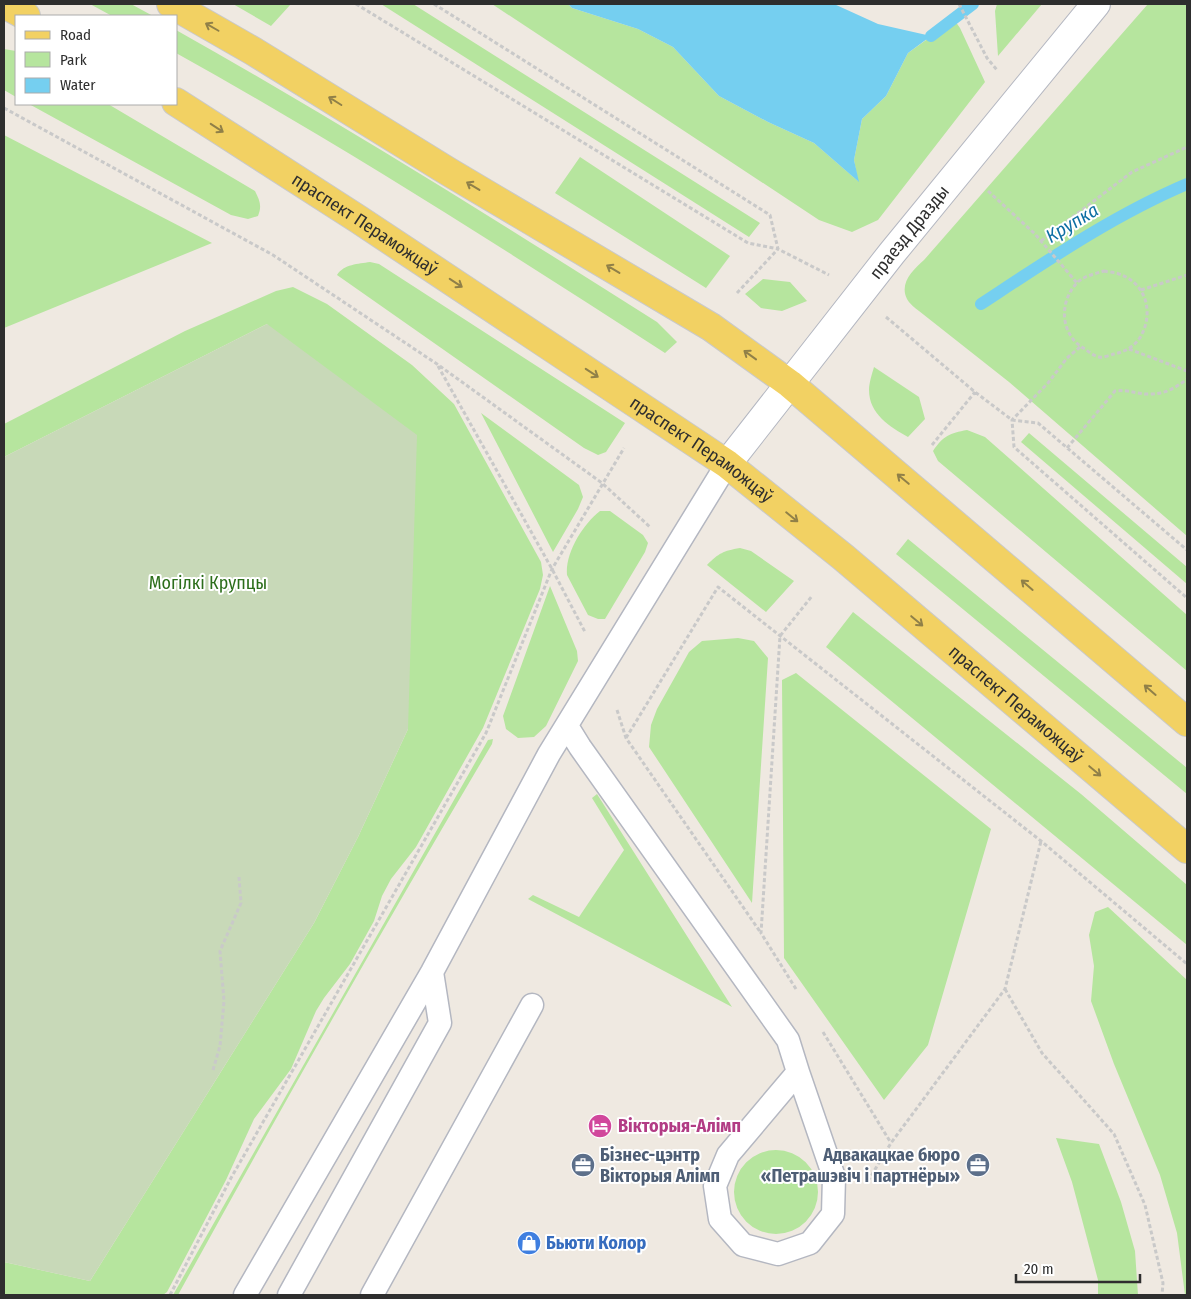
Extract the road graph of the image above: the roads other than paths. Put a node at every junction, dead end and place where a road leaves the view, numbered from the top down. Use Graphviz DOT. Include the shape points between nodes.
graph roads {
  1 [pos="4,4"];
  2 [pos="171,4"];
  3 [pos="1096,4"];
  4 [pos="24,15"];
  5 [pos="178,103"];
  6 [pos="790,384"];
  7 [pos="727,464"];
  8 [pos="1187,722"];
  9 [pos="567,726"];
  10 [pos="1187,849"];
  11 [pos="432,972"];
  12 [pos="532,1004"];
  13 [pos="798,1072"];
  14 [pos="245,1295"];
  15 [pos="290,1295"];
  16 [pos="372,1295"];
  1 -- 4 [label="main road"];
  6 -- 2 [label="main road, one-way" via="711,327 449,172 253,50"];
  3 -- 6 [label="street, праезд Дразды" via="892,252"];
  5 -- 7 [label="main road, праспект Пераможцаў, one-way"];
  6 -- 7 [label="street, праезд Дразды"];
  8 -- 6 [label="main road, one-way"];
  7 -- 9 [label="lane"];
  7 -- 10 [label="main road, праспект Пераможцаў, one-way" via="843,557"];
  9 -- 11 [label="lane"];
  9 -- 13 [label="lane" via="788,1040"];
  11 -- 14 [label="lane"];
  11 -- 15 [label="lane" via="440,1023"];
  12 -- 16 [label="lane"];
  13 -- 13 [label="lane" via="728,1155 715,1186 720,1219 743,1245 778,1254 810,1243 832,1214 834,1177"];
}
